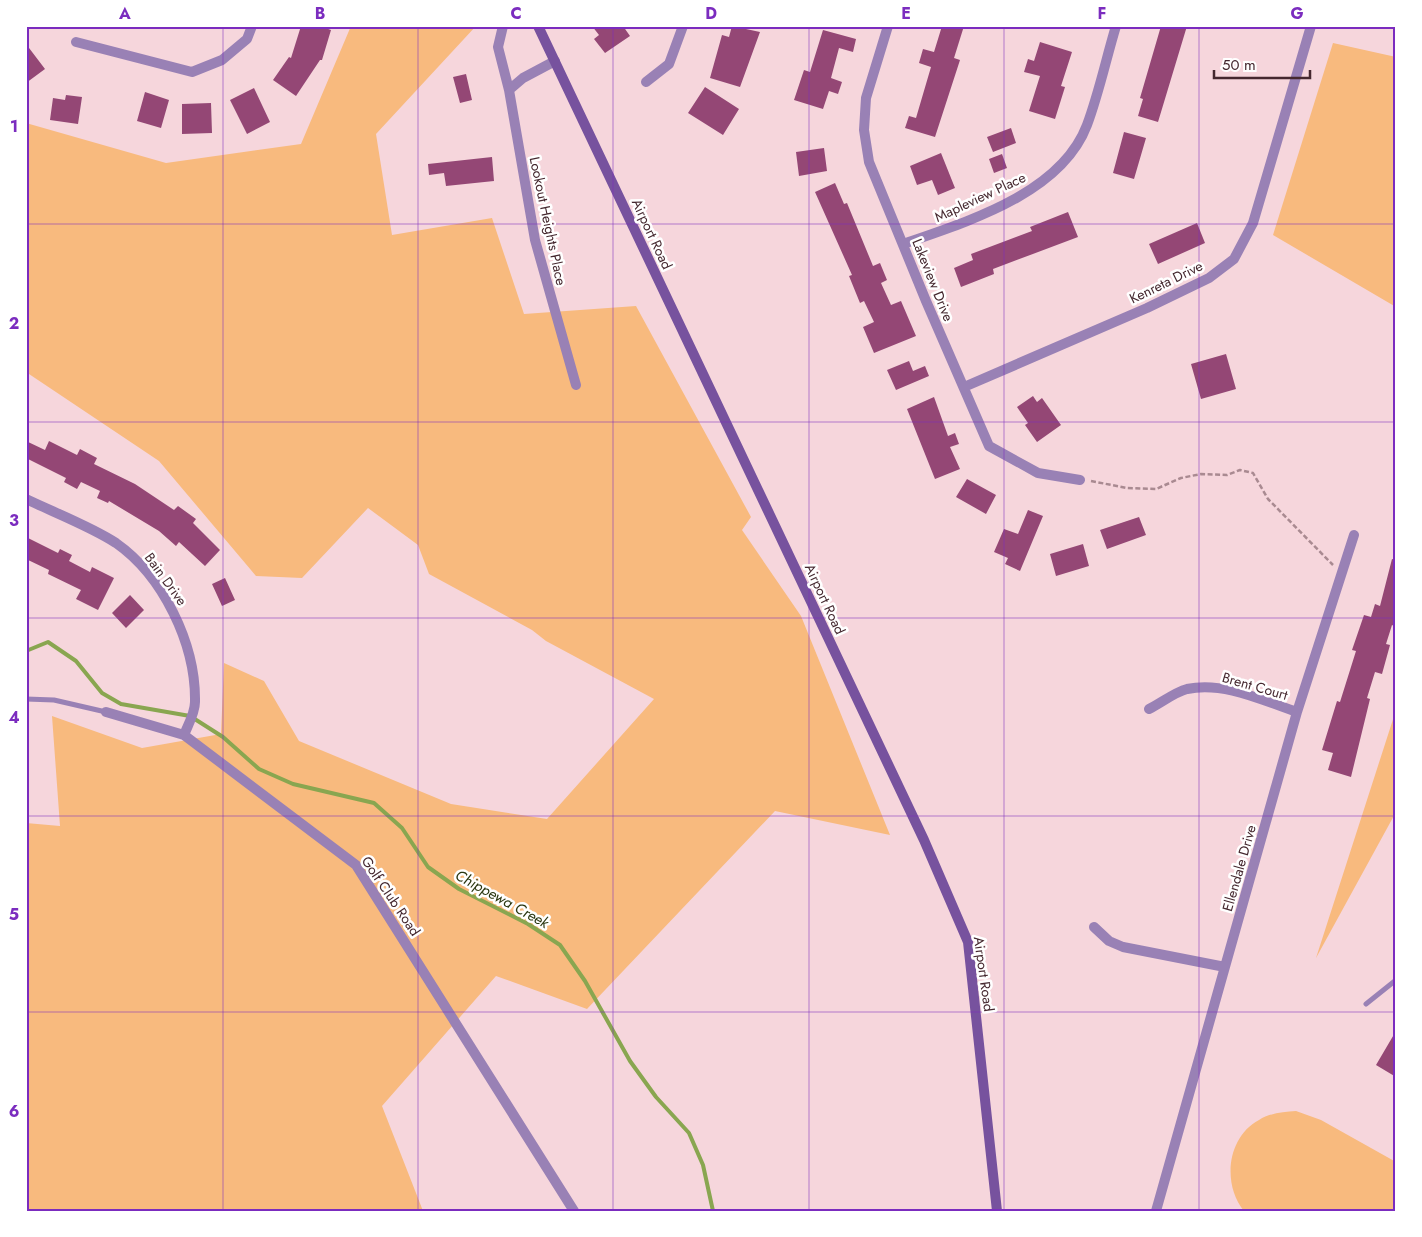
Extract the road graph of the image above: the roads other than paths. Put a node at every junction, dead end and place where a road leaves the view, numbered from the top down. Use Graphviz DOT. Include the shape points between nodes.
graph roads {
  1 [pos="252,26"];
  2 [pos="503,26"];
  3 [pos="538,26"];
  4 [pos="683,26"];
  5 [pos="888,26"];
  6 [pos="1116,26"];
  7 [pos="1311,26"];
  8 [pos="76,42"];
  9 [pos="555,61"];
  10 [pos="646,82"];
  11 [pos="509,90"];
  12 [pos="903,244"];
  13 [pos="576,385"];
  14 [pos="964,387"];
  15 [pos="1080,480"];
  16 [pos="26,499"];
  17 [pos="1354,535"];
  18 [pos="26,699"];
  19 [pos="1149,709"];
  20 [pos="106,712"];
  21 [pos="1298,712"];
  22 [pos="184,735"];
  23 [pos="1094,927"];
  24 [pos="1225,967"];
  25 [pos="1396,980"];
  26 [pos="1366,1004"];
  27 [pos="574,1211"];
  28 [pos="997,1211"];
  29 [pos="1156,1211"];
  1 -- 8 [label="street" via="248,39 222,60 192,72"];
  2 -- 11 [label="street, Lookout Heights Place" via="498,47"];
  3 -- 9 [label="main road, Airport Road"];
  4 -- 10 [label="street" via="669,64"];
  5 -- 12 [label="street, Lakeview Drive" via="866,98 864,130 869,162"];
  6 -- 12 [label="street, Mapleview Place" via="1086,127 1066,161 1029,191 956,226"];
  7 -- 14 [label="street, Kenreta Drive" via="1253,223 1234,259 1208,278 1147,308"];
  9 -- 11 [label="street" via="523,78"];
  9 -- 28 [label="main road, Airport Road" via="924,840 968,942"];
  11 -- 13 [label="street, Lookout Heights Place" via="535,240"];
  12 -- 14 [label="street, Lakeview Drive"];
  14 -- 15 [label="street, Lakeview Drive" via="989,446 1038,473"];
  16 -- 22 [label="street, Bain Drive" via="115,542 162,592 183,631 189,652 195,703"];
  17 -- 21 [label="street, Ellendale Drive"];
  18 -- 20 [label="lane, Golf Club Road" via="54,700"];
  19 -- 21 [label="street, Brent Court" via="1186,690 1208,688 1228,690"];
  20 -- 22 [label="street, Golf Club Road"];
  21 -- 24 [label="street, Ellendale Drive"];
  22 -- 27 [label="street, Golf Club Road" via="356,865"];
  23 -- 24 [label="street" via="1109,941 1124,947"];
  24 -- 29 [label="street, Ellendale Drive"];
  25 -- 26 [label="lane"];
}
